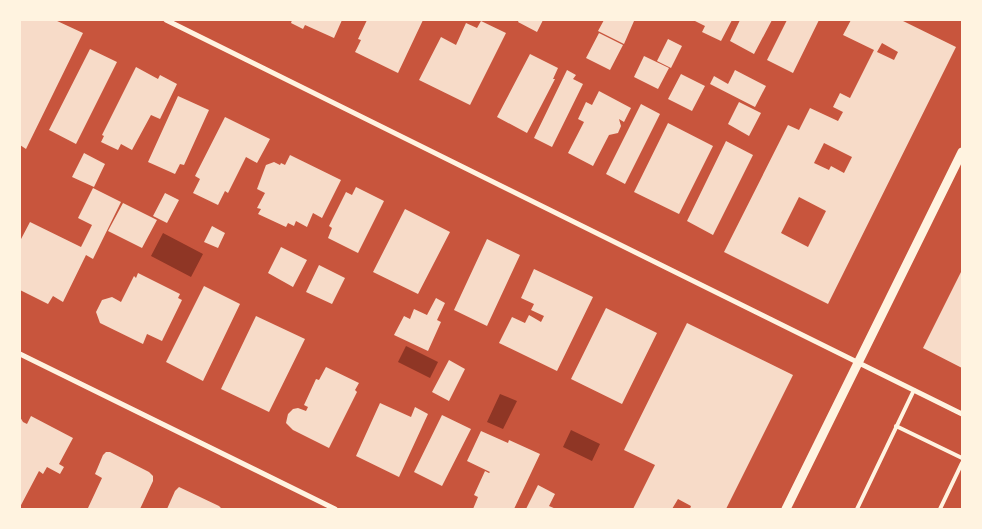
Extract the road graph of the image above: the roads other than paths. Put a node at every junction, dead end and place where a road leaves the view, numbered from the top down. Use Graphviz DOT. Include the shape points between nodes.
graph roads {
  1 [pos="166,20"];
  2 [pos="962,152"];
  3 [pos="20,354"];
  4 [pos="858,363"];
  5 [pos="914,390"];
  6 [pos="962,414"];
  7 [pos="896,426"];
  8 [pos="962,458"];
  9 [pos="962,463"];
  10 [pos="334,509"];
  11 [pos="786,509"];
  12 [pos="857,509"];
  13 [pos="940,509"];
  1 -- 4 [label="street"];
  2 -- 4 [label="street"];
  3 -- 10 [label="street"];
  4 -- 5 [label="street"];
  4 -- 11 [label="street"];
  5 -- 6 [label="street"];
  5 -- 7 [label="lane"];
  7 -- 8 [label="lane"];
  7 -- 12 [label="lane"];
  9 -- 13 [label="lane"];
}
